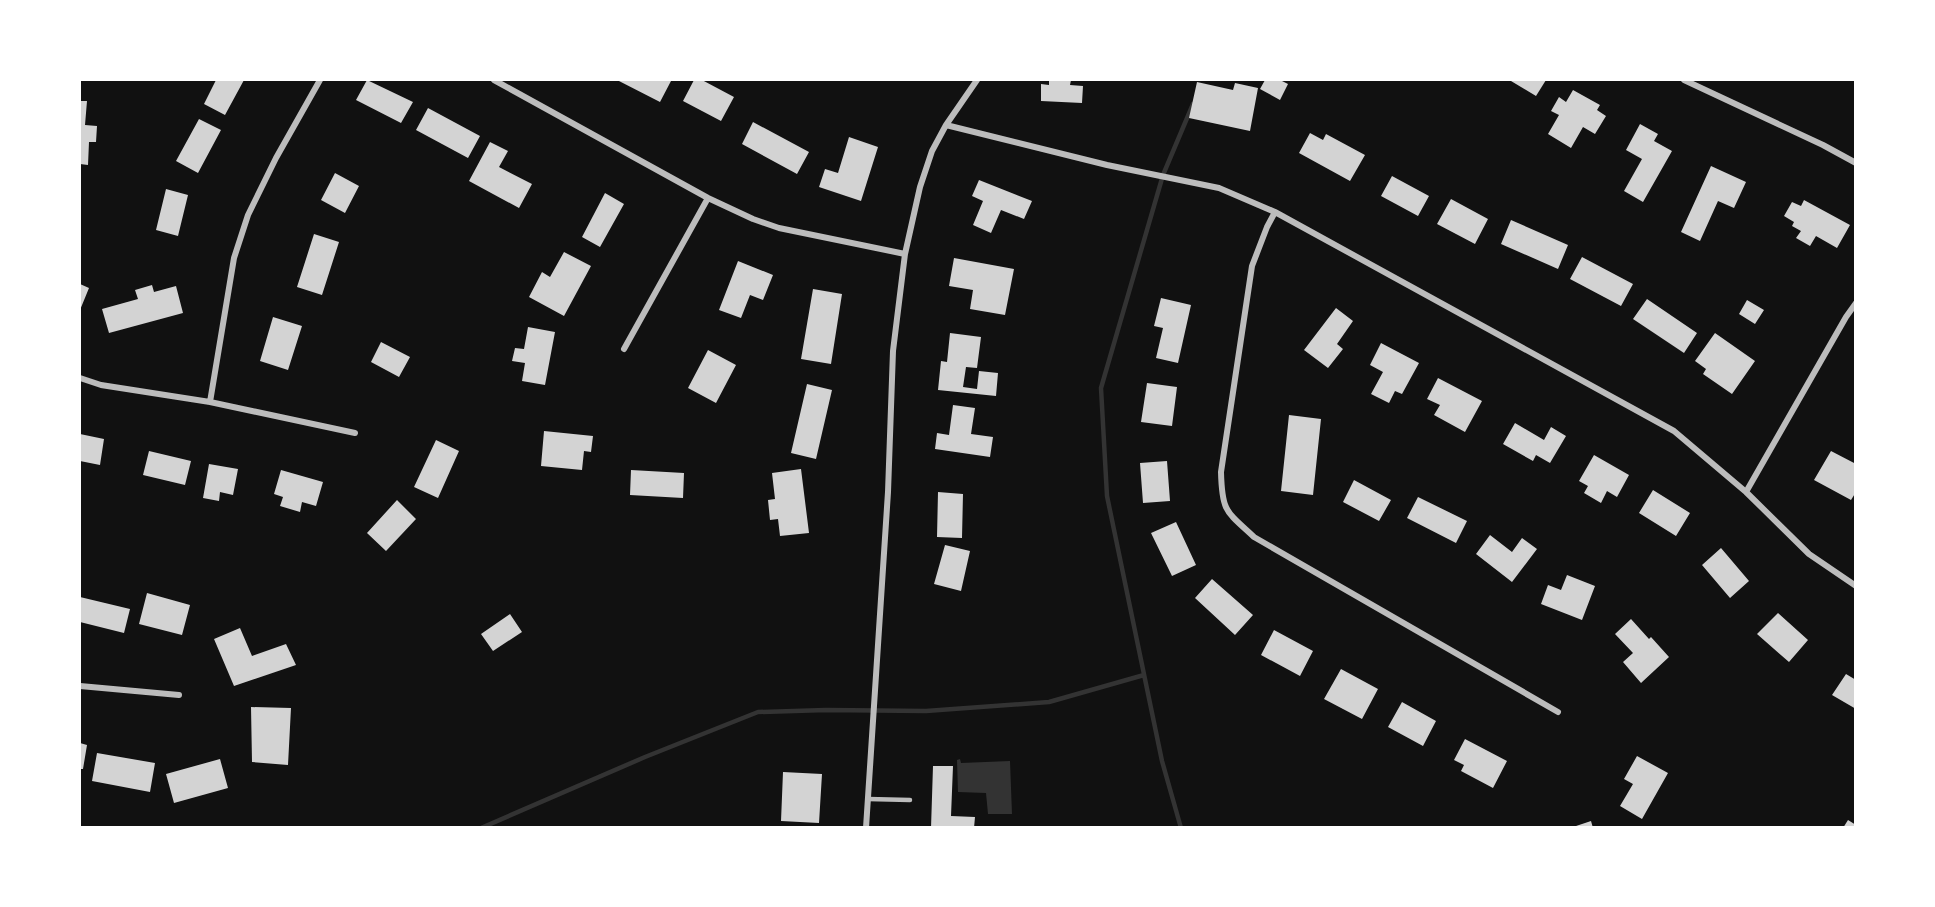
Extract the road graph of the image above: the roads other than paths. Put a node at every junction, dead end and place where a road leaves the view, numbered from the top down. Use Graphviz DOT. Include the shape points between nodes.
graph roads {
  1 [pos="320,80"];
  2 [pos="494,80"];
  3 [pos="977,80"];
  4 [pos="1684,80"];
  5 [pos="946,124"];
  6 [pos="1856,162"];
  7 [pos="708,198"];
  8 [pos="1275,212"];
  9 [pos="905,254"];
  10 [pos="1856,303"];
  11 [pos="624,349"];
  12 [pos="80,378"];
  13 [pos="210,402"];
  14 [pos="355,432"];
  15 [pos="1746,492"];
  16 [pos="1856,586"];
  17 [pos="80,686"];
  18 [pos="178,695"];
  19 [pos="1558,712"];
  20 [pos="868,799"];
  21 [pos="910,800"];
  22 [pos="866,828"];
  1 -- 13 [label="street" via="248,215 234,258"];
  2 -- 7 [label="street"];
  3 -- 5 [label="street"];
  4 -- 6 [label="street"];
  5 -- 8 [label="street" via="1107,165 1219,188"];
  5 -- 9 [label="street" via="920,187"];
  7 -- 9 [label="street" via="780,228"];
  7 -- 11 [label="street"];
  8 -- 15 [label="street" via="1674,431"];
  8 -- 19 [label="street" via="1250,278 1221,472 1222,497 1228,513 1254,537"];
  9 -- 20 [label="street" via="893,351"];
  10 -- 15 [label="street"];
  12 -- 13 [label="street" via="101,385"];
  13 -- 14 [label="street"];
  15 -- 16 [label="street" via="1809,554"];
  17 -- 18 [label="street"];
  20 -- 21 [label="lane"];
  20 -- 22 [label="street"];
}
